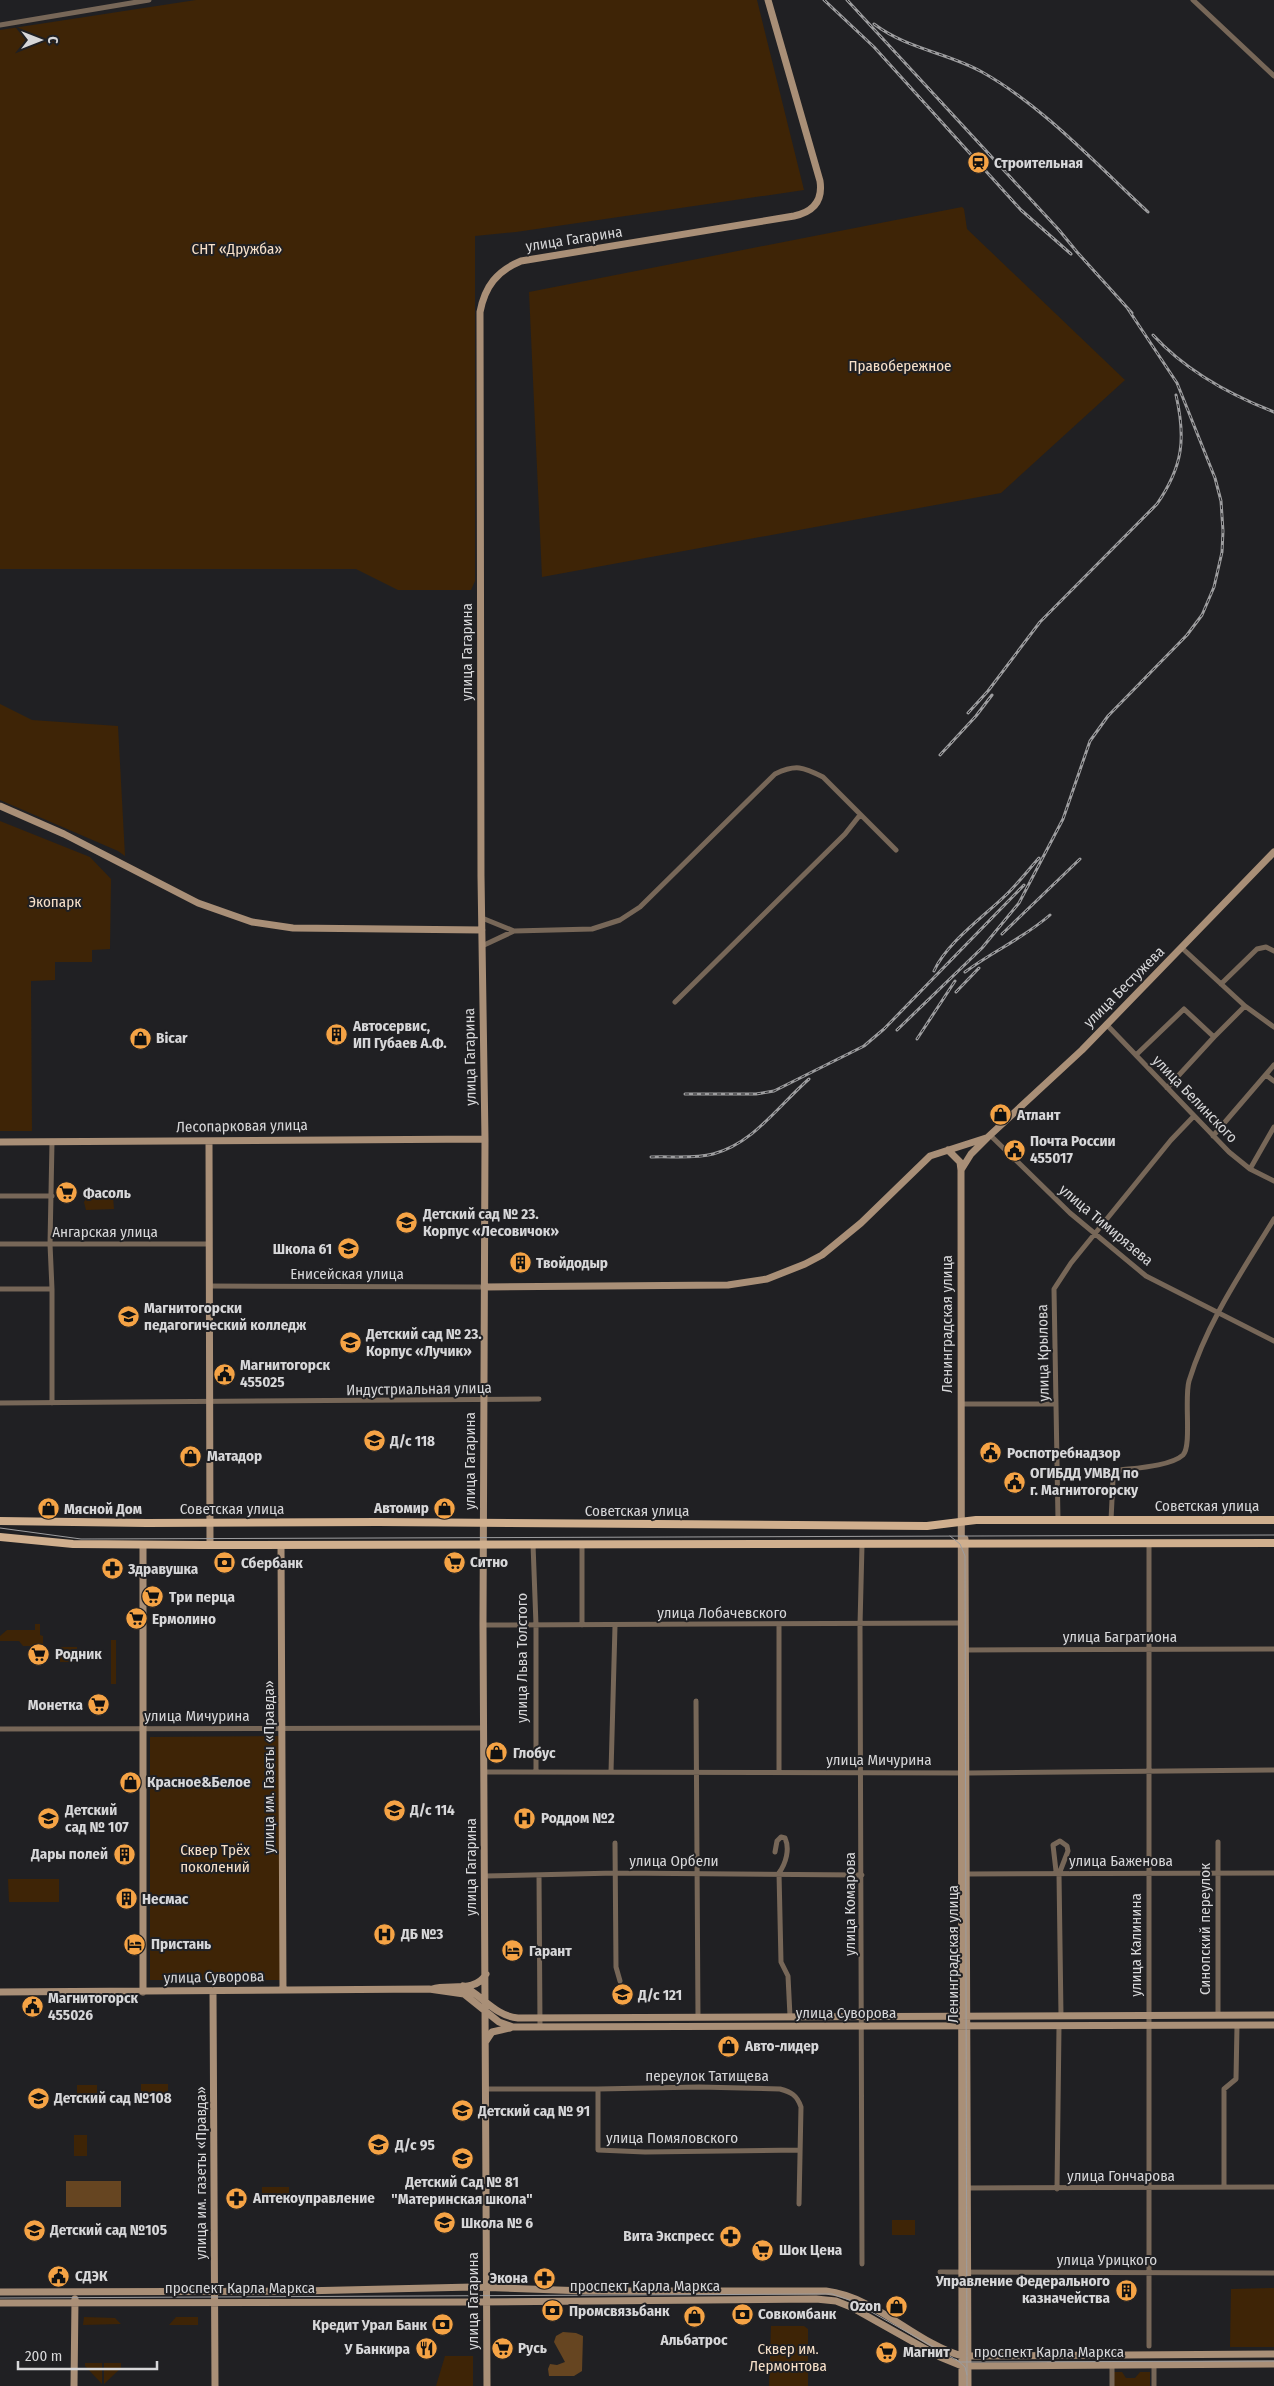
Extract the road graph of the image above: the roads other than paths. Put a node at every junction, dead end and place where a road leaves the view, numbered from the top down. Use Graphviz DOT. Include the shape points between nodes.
graph roads {
  1 [pos="149,0"];
  2 [pos="768,0"];
  3 [pos="1193,0"];
  4 [pos="0,25"];
  5 [pos="1274,76"];
  6 [pos="0,806"];
  7 [pos="860,815"];
  8 [pos="896,850"];
  9 [pos="1274,852"];
  10 [pos="1271,861"];
  11 [pos="482,918"];
  12 [pos="482,930"];
  13 [pos="514,931"];
  14 [pos="482,946"];
  15 [pos="1182,948"];
  16 [pos="1274,951"];
  17 [pos="1221,984"];
  18 [pos="675,1002"];
  19 [pos="1245,1006"];
  20 [pos="1106,1024"];
  21 [pos="1274,1027"];
  22 [pos="1214,1037"];
  23 [pos="1136,1055"];
  24 [pos="1274,1064"];
  25 [pos="1266,1074"];
  26 [pos="1274,1081"];
  27 [pos="1166,1088"];
  28 [pos="1194,1116"];
  29 [pos="1274,1128"];
  30 [pos="989,1136"];
  31 [pos="1213,1136"];
  32 [pos="485,1140"];
  33 [pos="209,1141"];
  34 [pos="0,1142"];
  35 [pos="52,1142"];
  36 [pos="948,1150"];
  37 [pos="1250,1169"];
  38 [pos="961,1170"];
  39 [pos="1274,1181"];
  40 [pos="0,1196"];
  41 [pos="52,1196"];
  42 [pos="1274,1218"];
  43 [pos="1096,1235"];
  44 [pos="0,1244"];
  45 [pos="50,1244"];
  46 [pos="209,1244"];
  47 [pos="209,1286"];
  48 [pos="484,1287"];
  49 [pos="0,1289"];
  50 [pos="52,1289"];
  51 [pos="1218,1314"];
  52 [pos="1274,1341"];
  53 [pos="539,1400"];
  54 [pos="208,1401"];
  55 [pos="484,1401"];
  56 [pos="0,1403"];
  57 [pos="52,1403"];
  58 [pos="961,1404"];
  59 [pos="1056,1404"];
  60 [pos="1058,1520"];
  61 [pos="1111,1520"];
  62 [pos="1274,1520"];
  63 [pos="0,1521"];
  64 [pos="210,1522"];
  65 [pos="962,1522"];
  66 [pos="484,1524"];
  67 [pos="0,1537"];
  68 [pos="1274,1543"];
  69 [pos="484,1544"];
  70 [pos="533,1544"];
  71 [pos="582,1544"];
  72 [pos="1150,1544"];
  73 [pos="143,1545"];
  74 [pos="210,1545"];
  75 [pos="281,1545"];
  76 [pos="862,1545"];
  77 [pos="963,1545"];
  78 [pos="960,1623"];
  79 [pos="483,1625"];
  80 [pos="536,1625"];
  81 [pos="778,1625"];
  82 [pos="860,1625"];
  83 [pos="582,1626"];
  84 [pos="614,1626"];
  85 [pos="1274,1649"];
  86 [pos="966,1650"];
  87 [pos="1149,1650"];
  88 [pos="696,1700"];
  89 [pos="282,1728"];
  90 [pos="484,1728"];
  91 [pos="142,1729"];
  92 [pos="0,1730"];
  93 [pos="1274,1770"];
  94 [pos="485,1772"];
  95 [pos="536,1772"];
  96 [pos="611,1772"];
  97 [pos="695,1772"];
  98 [pos="778,1772"];
  99 [pos="862,1772"];
  100 [pos="1148,1772"];
  101 [pos="964,1773"];
  102 [pos="615,1842"];
  103 [pos="1218,1842"];
  104 [pos="775,1852"];
  105 [pos="616,1873"];
  106 [pos="779,1873"];
  107 [pos="1150,1873"];
  108 [pos="1217,1873"];
  109 [pos="1274,1873"];
  110 [pos="539,1874"];
  111 [pos="967,1874"];
  112 [pos="1059,1874"];
  113 [pos="698,1875"];
  114 [pos="862,1875"];
  115 [pos="485,1876"];
  116 [pos="486,1973"];
  117 [pos="620,1981"];
  118 [pos="463,1986"];
  119 [pos="429,1989"];
  120 [pos="283,1990"];
  121 [pos="213,1991"];
  122 [pos="0,1992"];
  123 [pos="143,1992"];
  124 [pos="486,2002"];
  125 [pos="486,2011"];
  126 [pos="1149,2015"];
  127 [pos="1274,2015"];
  128 [pos="790,2016"];
  129 [pos="964,2016"];
  130 [pos="1061,2016"];
  131 [pos="1218,2016"];
  132 [pos="698,2017"];
  133 [pos="711,2017"];
  134 [pos="862,2017"];
  135 [pos="540,2018"];
  136 [pos="1149,2025"];
  137 [pos="861,2026"];
  138 [pos="964,2026"];
  139 [pos="1237,2026"];
  140 [pos="1274,2026"];
  141 [pos="513,2027"];
  142 [pos="540,2027"];
  143 [pos="710,2027"];
  144 [pos="1058,2027"];
  145 [pos="486,2041"];
  146 [pos="485,2089"];
  147 [pos="598,2089"];
  148 [pos="800,2150"];
  149 [pos="1224,2187"];
  150 [pos="1274,2187"];
  151 [pos="968,2188"];
  152 [pos="1058,2189"];
  153 [pos="1149,2189"];
  154 [pos="799,2204"];
  155 [pos="862,2264"];
  156 [pos="940,2272"];
  157 [pos="965,2272"];
  158 [pos="1150,2272"];
  159 [pos="1274,2274"];
  160 [pos="486,2288"];
  161 [pos="215,2291"];
  162 [pos="0,2292"];
  163 [pos="75,2292"];
  164 [pos="214,2301"];
  165 [pos="75,2302"];
  166 [pos="487,2302"];
  167 [pos="0,2303"];
  168 [pos="1150,2346"];
  169 [pos="1274,2354"];
  170 [pos="1154,2355"];
  171 [pos="965,2356"];
  172 [pos="1274,2364"];
  173 [pos="1112,2365"];
  174 [pos="1154,2365"];
  175 [pos="965,2366"];
  176 [pos="74,2386"];
  177 [pos="214,2386"];
  178 [pos="487,2386"];
  179 [pos="962,2386"];
  180 [pos="968,2386"];
  181 [pos="1112,2386"];
  182 [pos="1154,2386"];
  1 -- 4 [label="street"];
  2 -- 11 [label="main road, улица Гагарина" via="820,181 816,206 794,216 527,260 511,265 495,276 482,300"];
  3 -- 5 [label="street"];
  6 -- 12 [label="main road" via="64,834 198,903 252,922 292,928"];
  7 -- 8 [label="street"];
  7 -- 13 [label="street" via="824,777 790,767 775,774 640,908 620,920 592,929"];
  7 -- 18 [label="street" via="845,834"];
  9 -- 10 [label="main road, улица Бестужева"];
  10 -- 15 [label="main road, улица Бестужева"];
  11 -- 12 [label="main road, улица Гагарина"];
  11 -- 13 [label="street"];
  12 -- 14 [label="main road, улица Гагарина"];
  13 -- 14 [label="street"];
  14 -- 32 [label="main road, улица Гагарина"];
  15 -- 17 [label="street"];
  15 -- 20 [label="main road, улица Бестужева"];
  16 -- 17 [label="street" via="1266,947 1257,949"];
  17 -- 19 [label="street"];
  19 -- 21 [label="street"];
  19 -- 22 [label="street"];
  20 -- 23 [label="street, улица Белинского"];
  20 -- 30 [label="main road, улица Бестужева"];
  22 -- 23 [label="street" via="1184,1009"];
  22 -- 27 [label="street"];
  23 -- 27 [label="street, улица Белинского"];
  24 -- 25 [label="street"];
  25 -- 26 [label="street"];
  25 -- 31 [label="street"];
  27 -- 28 [label="street, улица Белинского"];
  28 -- 31 [label="street, улица Белинского"];
  28 -- 43 [label="street, улица Крылова"];
  29 -- 37 [label="street"];
  30 -- 36 [label="main road"];
  30 -- 38 [label="main road"];
  30 -- 43 [label="street, улица Тимирязева"];
  31 -- 37 [label="street, улица Белинского"];
  32 -- 33 [label="main road, Лесопарковая улица"];
  32 -- 48 [label="main road, улица Гагарина"];
  33 -- 35 [label="main road, Лесопарковая улица"];
  33 -- 46 [label="main road"];
  34 -- 35 [label="main road, Лесопарковая улица"];
  35 -- 41 [label="street"];
  36 -- 38 [label="main road" via="960,1162"];
  36 -- 48 [label="main road" via="930,1156 861,1223 822,1255 767,1279 728,1285"];
  37 -- 39 [label="street, улица Белинского"];
  38 -- 58 [label="main road, Ленинградская улица"];
  40 -- 41 [label="street"];
  41 -- 45 [label="street"];
  42 -- 51 [label="street" via="1233,1282"];
  43 -- 51 [label="street, улица Тимирязева" via="1146,1276"];
  43 -- 59 [label="street, улица Крылова" via="1071,1263 1054,1289"];
  44 -- 45 [label="street, Ангарская улица"];
  45 -- 46 [label="street, Ангарская улица"];
  45 -- 50 [label="street"];
  46 -- 47 [label="main road"];
  47 -- 48 [label="street, Енисейская улица"];
  47 -- 54 [label="main road"];
  48 -- 55 [label="main road, улица Гагарина"];
  49 -- 50 [label="street"];
  50 -- 57 [label="street"];
  51 -- 52 [label="street, улица Тимирязева"];
  51 -- 61 [label="street" via="1189,1381 1186,1402 1188,1440 1184,1454 1162,1464 1120,1470 1113,1479"];
  53 -- 55 [label="street, Индустриальная улица"];
  54 -- 55 [label="street, Индустриальная улица"];
  54 -- 57 [label="street, Индустриальная улица"];
  54 -- 64 [label="main road"];
  55 -- 66 [label="main road, улица Гагарина"];
  56 -- 57 [label="street, Индустриальная улица"];
  58 -- 59 [label="street"];
  58 -- 65 [label="main road, Ленинградская улица"];
  59 -- 60 [label="street, улица Крылова"];
  60 -- 61 [label="main road, Советская улица"];
  60 -- 65 [label="main road, Советская улица"];
  61 -- 62 [label="main road, Советская улица"];
  63 -- 64 [label="main road, Советская улица"];
  64 -- 66 [label="main road, Советская улица"];
  64 -- 74 [label="main road"];
  65 -- 66 [label="main road, Советская улица" via="927,1526"];
  65 -- 77 [label="main road, Ленинградская улица"];
  66 -- 69 [label="main road, улица Гагарина"];
  67 -- 73 [label="main road" via="73,1544"];
  68 -- 72 [label="main road"];
  69 -- 70 [label="main road"];
  69 -- 75 [label="main road"];
  69 -- 79 [label="main road, улица Гагарина"];
  70 -- 71 [label="main road"];
  70 -- 80 [label="street, улица Льва Толстого"];
  71 -- 76 [label="main road"];
  71 -- 83 [label="street"];
  72 -- 77 [label="main road"];
  72 -- 87 [label="street, улица Калинина"];
  73 -- 74 [label="main road"];
  73 -- 91 [label="main road"];
  74 -- 75 [label="main road"];
  75 -- 89 [label="main road, улица им. Газеты «Правда»"];
  76 -- 77 [label="main road"];
  76 -- 82 [label="street, улица Комарова"];
  77 -- 78 [label="main road, Ленинградская улица"];
  77 -- 86 [label="main road, Ленинградская улица"];
  78 -- 82 [label="street, улица Лобачевского"];
  78 -- 101 [label="main road, Ленинградская улица"];
  79 -- 80 [label="street, улица Лобачевского"];
  79 -- 90 [label="main road, улица Гагарина"];
  80 -- 83 [label="street, улица Лобачевского"];
  80 -- 95 [label="street, улица Льва Толстого"];
  81 -- 82 [label="street, улица Лобачевского"];
  81 -- 84 [label="street, улица Лобачевского"];
  81 -- 98 [label="street"];
  82 -- 99 [label="street, улица Комарова"];
  83 -- 84 [label="street, улица Лобачевского"];
  84 -- 96 [label="street"];
  85 -- 87 [label="street, улица Багратиона"];
  86 -- 87 [label="street, улица Багратиона"];
  86 -- 101 [label="main road, Ленинградская улица"];
  87 -- 100 [label="street, улица Калинина"];
  88 -- 97 [label="street"];
  89 -- 90 [label="street, улица Мичурина"];
  89 -- 91 [label="street, улица Мичурина"];
  89 -- 120 [label="main road, улица им. Газеты «Правда»"];
  90 -- 94 [label="main road, улица Гагарина"];
  91 -- 92 [label="street, улица Мичурина"];
  91 -- 123 [label="main road"];
  93 -- 100 [label="street, улица Мичурина"];
  94 -- 95 [label="street, улица Мичурина"];
  94 -- 115 [label="main road, улица Гагарина"];
  95 -- 96 [label="street, улица Мичурина"];
  96 -- 97 [label="street, улица Мичурина"];
  97 -- 98 [label="street, улица Мичурина"];
  97 -- 113 [label="street"];
  98 -- 99 [label="street, улица Мичурина"];
  99 -- 101 [label="street, улица Мичурина"];
  99 -- 114 [label="street, улица Комарова"];
  100 -- 101 [label="street, улица Мичурина"];
  100 -- 107 [label="street, улица Калинина"];
  101 -- 111 [label="main road, Ленинградская улица"];
  101 -- 129 [label="main road, Ленинградская улица"];
  102 -- 105 [label="street"];
  103 -- 108 [label="street, Синопский переулок"];
  104 -- 106 [label="street" via="776,1841 785,1838 787,1851"];
  105 -- 110 [label="street, улица Орбели"];
  105 -- 113 [label="street, улица Орбели"];
  105 -- 117 [label="street" via="616,1967"];
  106 -- 113 [label="street, улица Орбели"];
  106 -- 114 [label="street, улица Орбели"];
  106 -- 128 [label="street" via="780,1962 788,1976"];
  107 -- 108 [label="street, улица Баженова"];
  107 -- 112 [label="street, улица Баженова"];
  107 -- 126 [label="street, улица Калинина"];
  108 -- 109 [label="street, улица Баженова"];
  108 -- 131 [label="street, Синопский переулок"];
  110 -- 115 [label="street, улица Орбели"];
  110 -- 135 [label="street"];
  111 -- 112 [label="street, улица Баженова"];
  111 -- 129 [label="main road, Ленинградская улица"];
  112 -- 112 [label="street" via="1052,1850 1053,1845 1060,1841 1068,1851"];
  112 -- 130 [label="street"];
  113 -- 132 [label="street"];
  114 -- 134 [label="street, улица Комарова"];
  115 -- 116 [label="main road, улица Гагарина"];
  116 -- 118 [label="main road, улица Суворова" via="476,1984"];
  116 -- 124 [label="main road, улица Гагарина"];
  118 -- 119 [label="main road, улица Суворова"];
  118 -- 124 [label="main road, улица Суворова"];
  119 -- 120 [label="main road, улица Суворова"];
  119 -- 125 [label="main road, улица Суворова" via="464,1994"];
  120 -- 121 [label="main road, улица Суворова"];
  121 -- 123 [label="main road, улица Суворова"];
  121 -- 161 [label="main road, улица им. газеты «Правда»"];
  122 -- 123 [label="main road, улица Суворова"];
  124 -- 125 [label="main road, улица Гагарина"];
  124 -- 135 [label="main road, улица Суворова" via="506,2016"];
  125 -- 141 [label="main road, улица Суворова" via="499,2022"];
  125 -- 145 [label="main road, улица Гагарина"];
  126 -- 130 [label="main road, улица Суворова"];
  126 -- 131 [label="main road, улица Суворова"];
  126 -- 136 [label="street, улица Калинина"];
  127 -- 131 [label="main road, улица Суворова"];
  128 -- 133 [label="main road, улица Суворова"];
  128 -- 134 [label="main road, улица Суворова"];
  129 -- 130 [label="main road, улица Суворова"];
  129 -- 134 [label="main road, улица Суворова"];
  129 -- 138 [label="main road, Ленинградская улица"];
  132 -- 133 [label="main road, улица Суворова"];
  132 -- 135 [label="main road, улица Суворова"];
  133 -- 143 [label="main road"];
  134 -- 137 [label="street, улица Комарова"];
  135 -- 142 [label="street"];
  136 -- 139 [label="main road, улица Суворова"];
  136 -- 144 [label="main road, улица Суворова"];
  136 -- 153 [label="street, улица Калинина"];
  137 -- 138 [label="main road, улица Суворова"];
  137 -- 143 [label="main road, улица Суворова"];
  137 -- 155 [label="street, улица Комарова"];
  138 -- 144 [label="main road, улица Суворова"];
  138 -- 151 [label="main road, Ленинградская улица"];
  138 -- 157 [label="main road, Ленинградская улица"];
  139 -- 140 [label="main road, улица Суворова"];
  139 -- 149 [label="street" via="1236,2079 1224,2089"];
  141 -- 142 [label="main road, улица Суворова"];
  141 -- 145 [label="main road" via="497,2029"];
  142 -- 143 [label="main road, улица Суворова"];
  144 -- 152 [label="street"];
  145 -- 146 [label="main road, улица Гагарина"];
  146 -- 147 [label="street"];
  146 -- 160 [label="main road, улица Гагарина"];
  147 -- 148 [label="street, переулок Татищева" via="780,2088 792,2092 799,2100"];
  147 -- 148 [label="street, улица Помяловского" via="598,2150"];
  148 -- 154 [label="street, переулок Татищева"];
  149 -- 150 [label="street, улица Гончарова"];
  149 -- 153 [label="street, улица Гончарова"];
  151 -- 152 [label="street, улица Гончарова"];
  151 -- 157 [label="main road, Ленинградская улица"];
  152 -- 153 [label="street, улица Гончарова"];
  153 -- 158 [label="street, улица Калинина"];
  156 -- 157 [label="street, улица Урицкого"];
  157 -- 158 [label="street, улица Урицкого"];
  157 -- 171 [label="main road, Ленинградская улица"];
  158 -- 159 [label="street, улица Урицкого"];
  158 -- 168 [label="street, улица Калинина"];
  160 -- 161 [label="main road, проспект Карла Маркса"];
  160 -- 166 [label="main road, улица Гагарина"];
  160 -- 171 [label="main road, проспект Карла Маркса" via="834,2292 856,2299 941,2347"];
  161 -- 163 [label="main road, проспект Карла Маркса"];
  161 -- 164 [label="main road, улица им. газеты «Правда»"];
  162 -- 163 [label="main road, проспект Карла Маркса"];
  163 -- 165 [label="main road"];
  164 -- 165 [label="main road, проспект Карла Маркса"];
  164 -- 166 [label="main road, проспект Карла Маркса"];
  164 -- 177 [label="main road, улица им. газеты «Правда»"];
  165 -- 167 [label="main road, проспект Карла Маркса"];
  165 -- 176 [label="main road"];
  166 -- 175 [label="main road, проспект Карла Маркса" via="836,2301 940,2357"];
  166 -- 178 [label="main road, улица Гагарина"];
  169 -- 170 [label="main road, проспект Карла Маркса"];
  170 -- 171 [label="main road, проспект Карла Маркса"];
  170 -- 174 [label="main road"];
  171 -- 175 [label="main road, Ленинградская улица"];
  172 -- 174 [label="main road, проспект Карла Маркса"];
  173 -- 174 [label="main road, проспект Карла Маркса"];
  173 -- 175 [label="main road, проспект Карла Маркса"];
  173 -- 181 [label="street"];
  174 -- 182 [label="street"];
  175 -- 179 [label="main road, Ленинградская улица"];
  175 -- 180 [label="main road, Ленинградская улица"];
}
